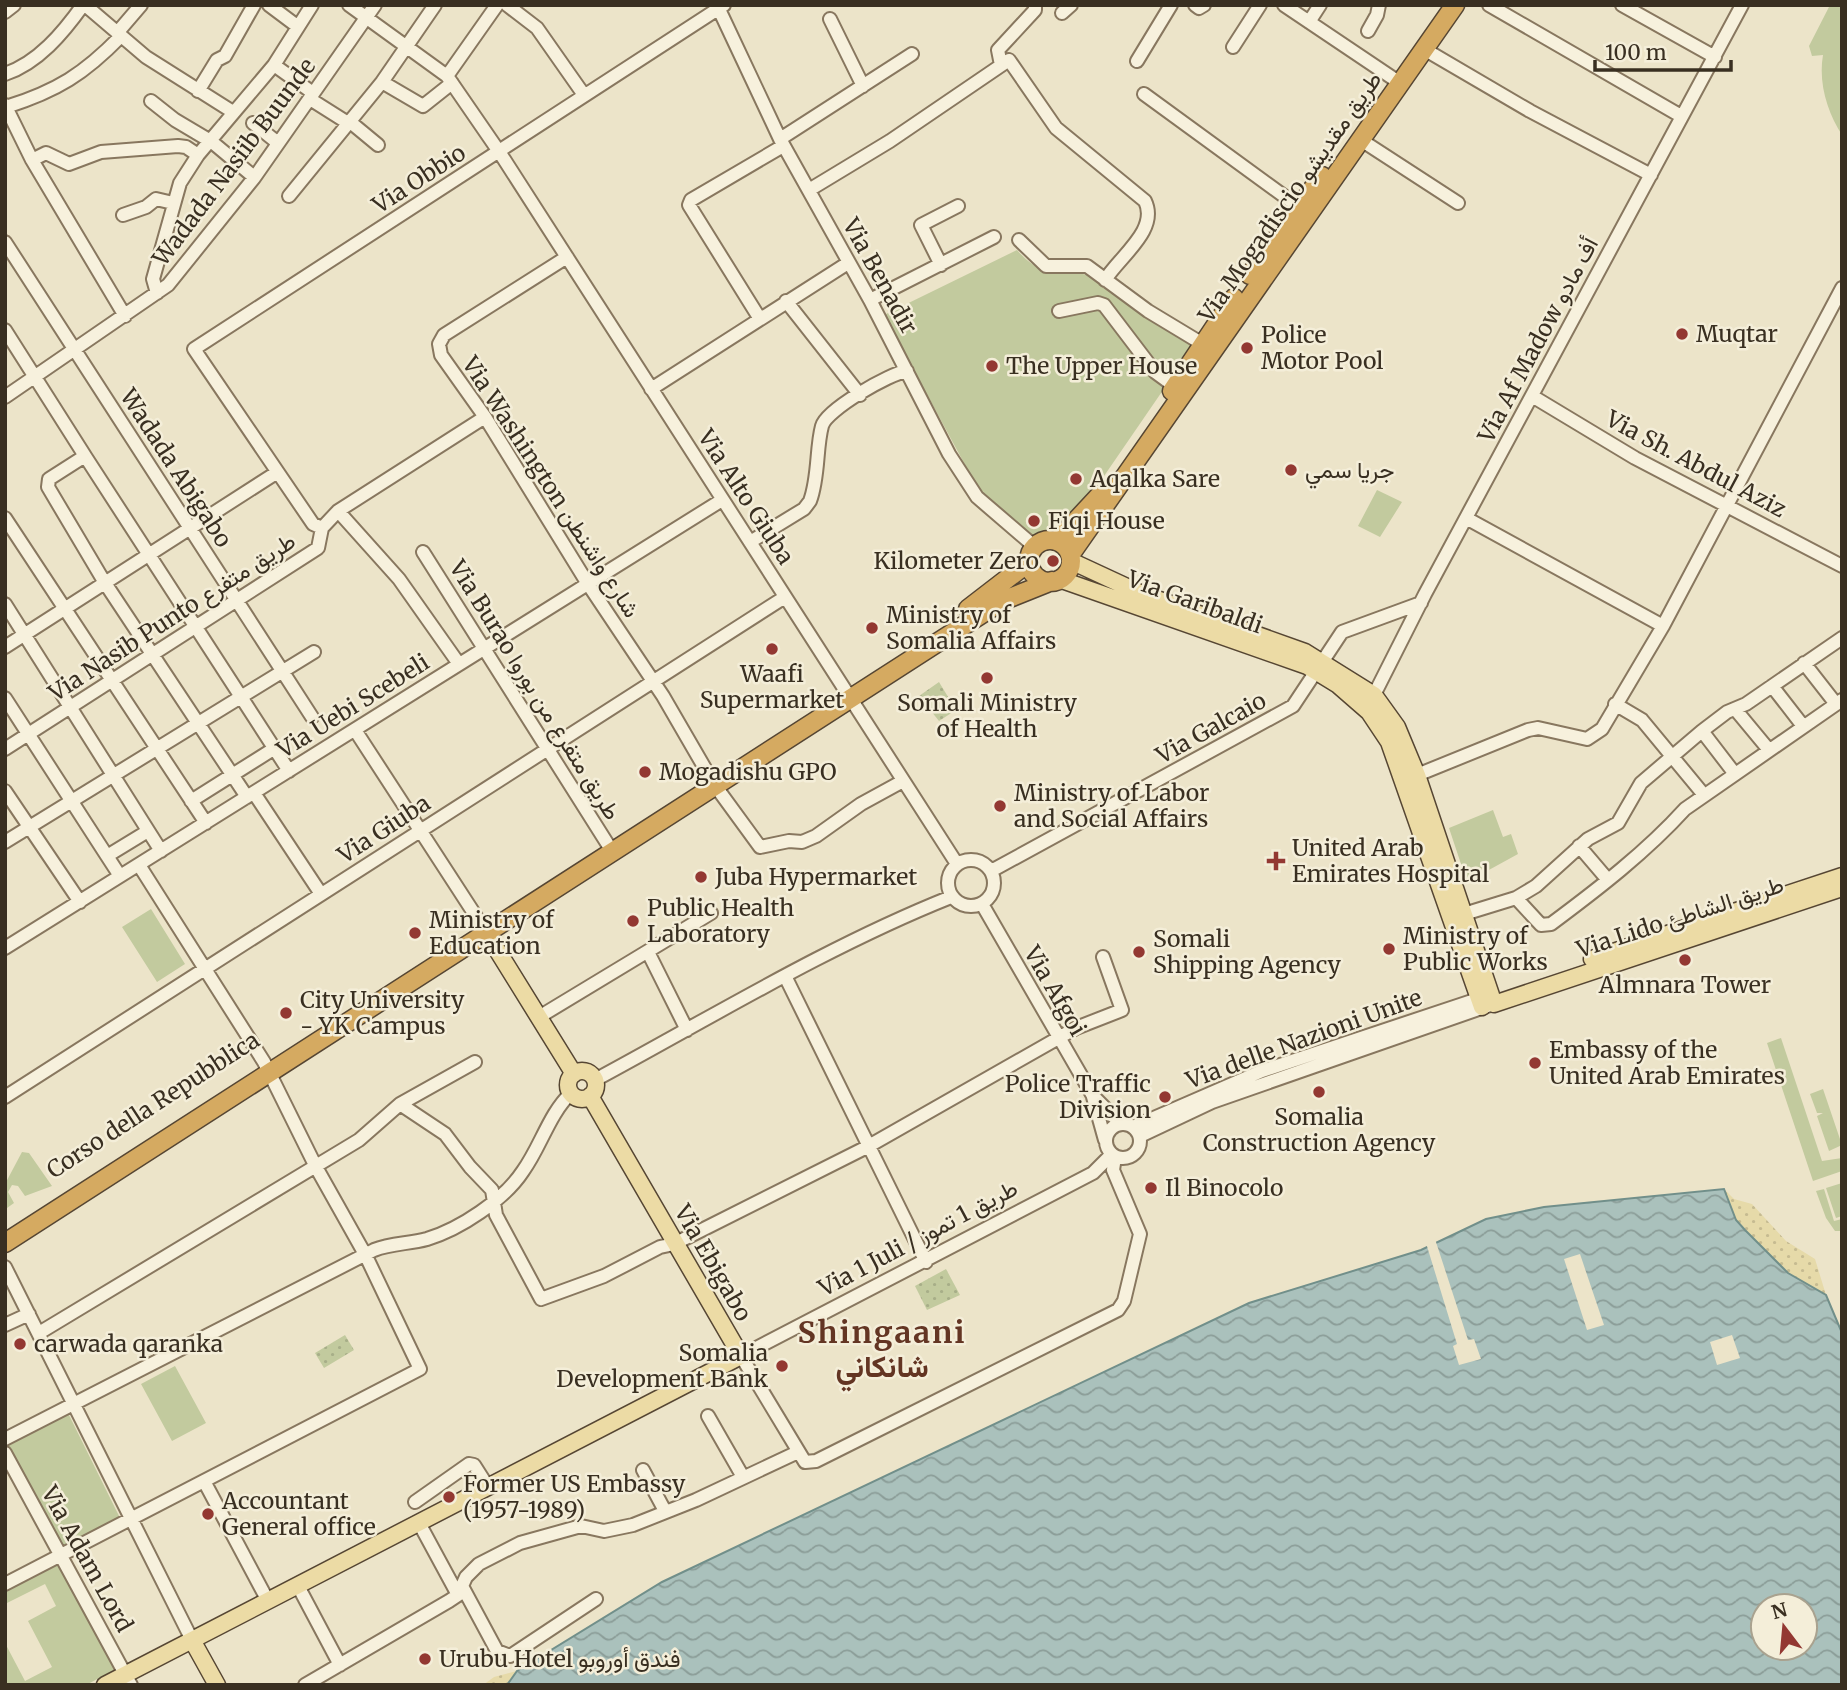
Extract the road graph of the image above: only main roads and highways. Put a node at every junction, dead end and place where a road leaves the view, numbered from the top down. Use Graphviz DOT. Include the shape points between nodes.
graph roads {
  1 [pos="1444,5"];
  2 [pos="1455,5"];
  3 [pos="1396,81"];
  4 [pos="1331,173"];
  5 [pos="1290,230"];
  6 [pos="1180,390"];
  7 [pos="1057,541"];
  8 [pos="1032,554"];
  9 [pos="1070,558"];
  10 [pos="1055,580"];
  11 [pos="1318,666"];
  12 [pos="847,694"];
  13 [pos="1401,753"];
  14 [pos="1842,876"];
  15 [pos="1842,888"];
  16 [pos="484,929"];
  17 [pos="1659,942"];
  18 [pos="1486,1001"];
  19 [pos="265,1067"];
  20 [pos="573,1074"];
  21 [pos="590,1096"];
  22 [pos="5,1227"];
  23 [pos="5,1242"];
  24 [pos="192,1640"];
  25 [pos="129,1679"];
  26 [pos="104,1685"];
  27 [pos="216,1685"];
  1 -- 3 [label="highway, Via Mogadiscio طريق مقديشو"];
  2 -- 3 [label="highway, Via Mogadiscio طريق مقديشو"];
  3 -- 4 [label="highway, Via Mogadiscio طريق مقديشو"];
  3 -- 4 [label="highway, Via Mogadiscio طريق مقديشو" via="1361,140"];
  4 -- 5 [label="highway, Via Mogadiscio طريق مقديشو"];
  4 -- 5 [label="highway, Via Mogadiscio طريق مقديشو" via="1300,207"];
  5 -- 6 [label="highway, Via Mogadiscio طريق مقديشو"];
  5 -- 6 [label="highway, Via Mogadiscio طريق مقديشو" via="1201,343"];
  6 -- 7 [label="highway, Via Mogadiscio طريق مقديشو" via="1096,501"];
  6 -- 9 [label="highway, Via Mogadiscio طريق مقديشو"];
  7 -- 8 [label="highway" via="1045,540"];
  7 -- 9 [label="highway"];
  8 -- 10 [label="highway" via="1039,579"];
  8 -- 12 [label="highway" via="985,598"];
  9 -- 10 [label="highway" via="1067,572"];
  9 -- 11 [label="main road, Via Garibaldi" via="1140,593 1305,652"];
  10 -- 11 [label="main road, Via Garibaldi"];
  10 -- 12 [label="highway" via="1002,601"];
  11 -- 13 [label="main road" via="1369,712"];
  11 -- 13 [label="main road" via="1374,695 1397,727"];
  12 -- 16 [label="highway"];
  13 -- 18 [label="main road"];
  13 -- 18 [label="main road" via="1417,775 1464,914"];
  14 -- 17 [label="main road, Via Lido طريق الشاطئ"];
  15 -- 17 [label="main road, Via Lido طريق الشاطئ"];
  16 -- 19 [label="highway"];
  16 -- 20 [label="main road"];
  17 -- 18 [label="main road, Via Lido طريق الشاطئ"];
  17 -- 18 [label="main road, Via Lido طريق الشاطئ" via="1541,977"];
  19 -- 22 [label="highway, Corso della Repubblica"];
  19 -- 23 [label="highway"];
  20 -- 21 [label="main road" via="568,1085 571,1093 578,1098"];
  20 -- 21 [label="main road" via="586,1072 595,1080"];
  21 -- 24 [label="main road, Via Ebigabo" via="741,1356"];
  24 -- 25 [label="main road"];
  24 -- 27 [label="main road"];
  25 -- 26 [label="main road"];
}
